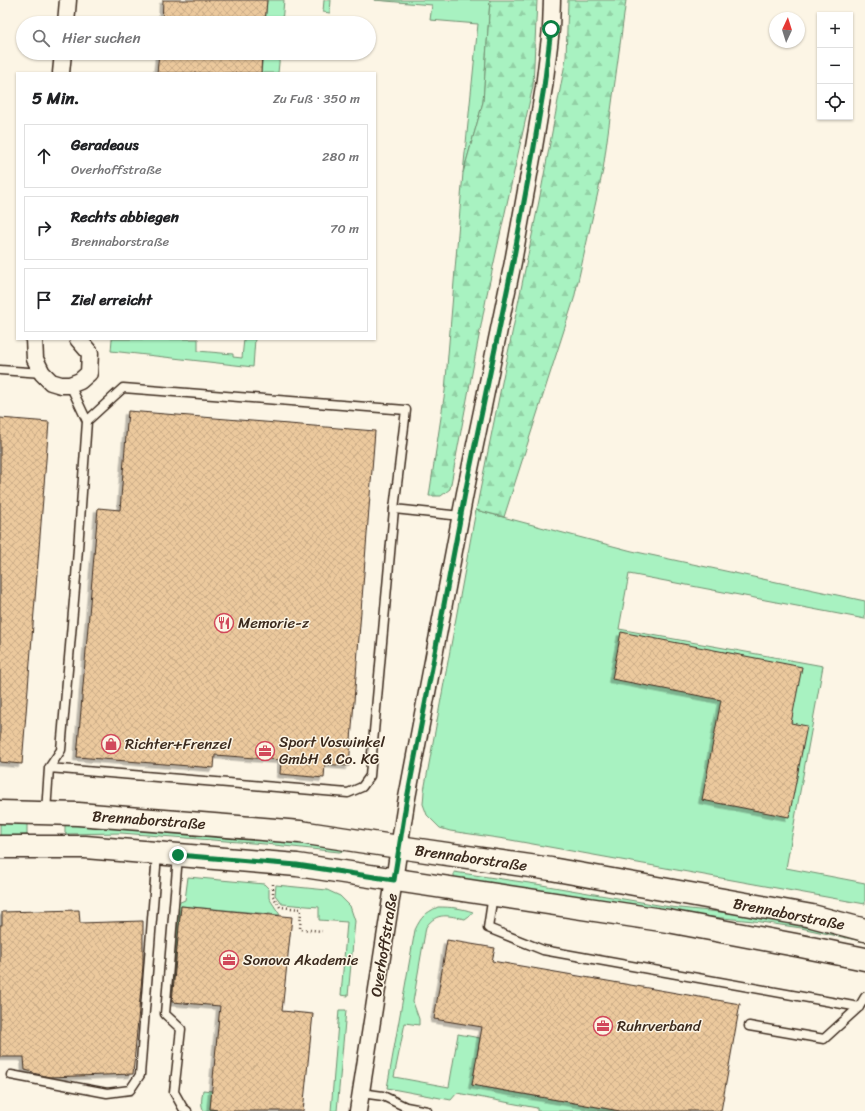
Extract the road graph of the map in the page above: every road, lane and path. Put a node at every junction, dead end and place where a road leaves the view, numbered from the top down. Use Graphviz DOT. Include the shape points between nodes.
graph roads {
  1 [pos="68,0"];
  2 [pos="552,0"];
  3 [pos="67,16"];
  4 [pos="62,60"];
  5 [pos="61,72"];
  6 [pos="34,340"];
  7 [pos="79,340"];
  8 [pos="0,370"];
  9 [pos="42,373"];
  10 [pos="70,385"];
  11 [pos="87,421"];
  12 [pos="394,509"];
  13 [pos="461,516"];
  14 [pos="49,768"];
  15 [pos="0,812"];
  16 [pos="46,813"];
  17 [pos="0,847"];
  18 [pos="42,847"];
  19 [pos="399,847"];
  20 [pos="167,854"];
  21 [pos="394,880"];
  22 [pos="274,881"];
  23 [pos="494,894"];
  24 [pos="865,930"];
  25 [pos="322,931"];
  26 [pos="865,959"];
  27 [pos="865,997"];
  28 [pos="859,1007"];
  29 [pos="749,1026"];
  30 [pos="11,1075"];
  31 [pos="361,1093"];
  32 [pos="187,1111"];
  33 [pos="358,1111"];
  34 [pos="427,1111"];
  1 -- 3 [label="street"];
  2 -- 13 [label="street, Overhoffstraße" via="545,80 534,147"];
  4 -- 5 [label="street"];
  6 -- 9 [label="street" via="35,359"];
  7 -- 10 [label="street" via="90,353 89,373"];
  8 -- 9 [label="lane"];
  9 -- 10 [label="street" via="51,382"];
  10 -- 11 [label="lane"];
  11 -- 12 [label="lane" via="123,388 406,410"];
  11 -- 14 [label="lane" via="61,750"];
  12 -- 13 [label="lane"];
  12 -- 14 [label="lane" via="370,776 362,787 348,792"];
  13 -- 19 [label="street, Overhoffstraße"];
  14 -- 16 [label="lane"];
  15 -- 16 [label="main road, Brennaborstraße"];
  16 -- 18 [label="main road"];
  16 -- 19 [label="main road, Brennaborstraße" via="300,832"];
  17 -- 18 [label="main road, Brennaborstraße"];
  18 -- 20 [label="main road, Brennaborstraße"];
  19 -- 21 [label="street, Overhoffstraße"];
  19 -- 24 [label="main road, Brennaborstraße" via="551,869 812,916"];
  20 -- 21 [label="main road, Brennaborstraße" via="297,865"];
  20 -- 30 [label="lane" via="140,1075 130,1090 107,1093"];
  20 -- 32 [label="lane" via="165,1014 181,1029 174,1092"];
  21 -- 23 [label="main road, Brennaborstraße"];
  21 -- 31 [label="street, Overhoffstraße"];
  22 -- 25 [label="path" via="273,896 280,907 301,909 300,929"];
  23 -- 26 [label="main road, Brennaborstraße" via="668,921"];
  23 -- 28 [label="lane" via="488,928 543,950"];
  27 -- 28 [label="lane"];
  28 -- 29 [label="lane" via="824,1039"];
  31 -- 33 [label="street, Overhoffstraße"];
  31 -- 34 [label="lane" via="383,1096 406,1107"];
}
